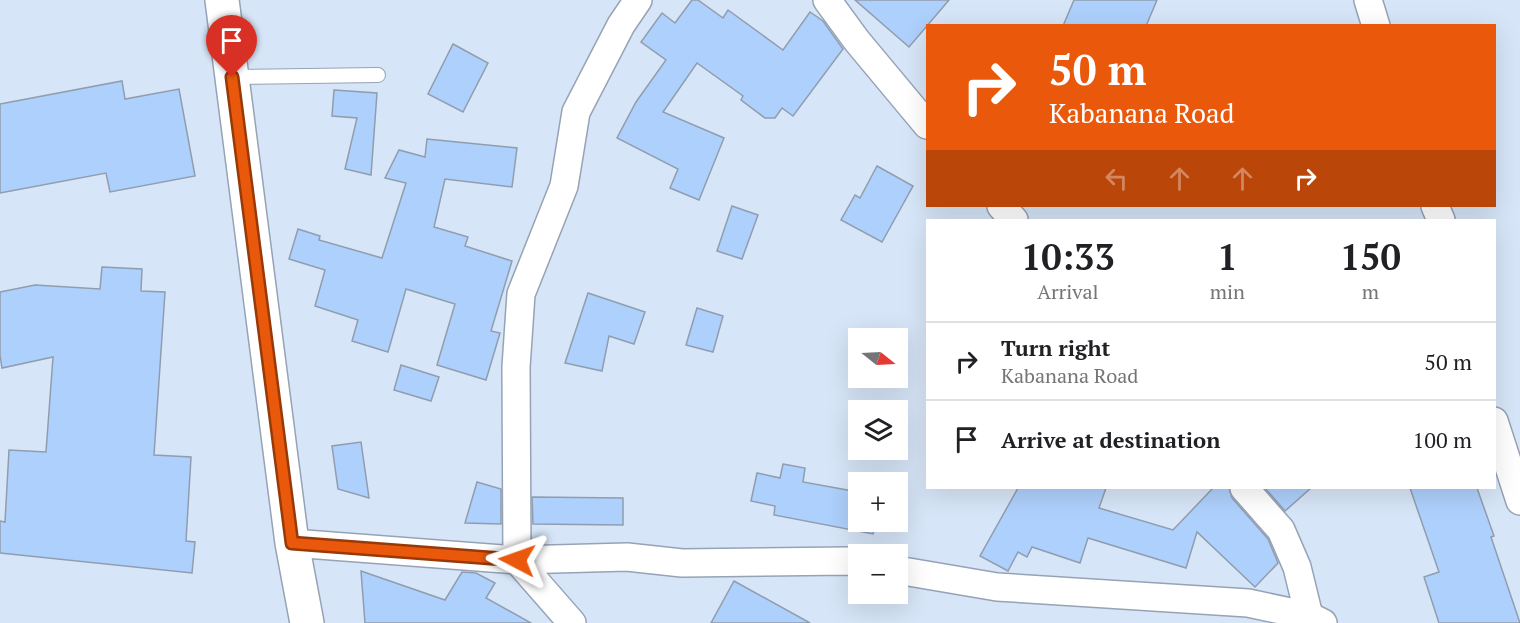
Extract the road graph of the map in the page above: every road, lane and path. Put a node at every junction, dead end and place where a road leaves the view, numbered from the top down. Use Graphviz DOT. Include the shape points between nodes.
graph roads {
  1 [pos="222,0"];
  2 [pos="638,0"];
  3 [pos="827,0"];
  4 [pos="1368,0"];
  5 [pos="1375,24"];
  6 [pos="378,75"];
  7 [pos="232,77"];
  8 [pos="926,124"];
  9 [pos="1002,207"];
  10 [pos="1013,219"];
  11 [pos="1496,427"];
  12 [pos="1245,489"];
  13 [pos="1520,501"];
  14 [pos="292,543"];
  15 [pos="517,560"];
  16 [pos="848,561"];
  17 [pos="908,572"];
  18 [pos="1313,621"];
  19 [pos="306,623"];
  20 [pos="572,623"];
  1 -- 7 [label="street"];
  2 -- 15 [label="street" via="576,112 564,186 520,294 516,368"];
  3 -- 8 [label="street"];
  4 -- 5 [label="street"];
  6 -- 7 [label="lane"];
  7 -- 14 [label="street"];
  9 -- 10 [label="street"];
  11 -- 13 [label="street"];
  12 -- 18 [label="street" via="1281,530"];
  14 -- 15 [label="street"];
  14 -- 19 [label="street"];
  15 -- 16 [label="street" via="627,557 681,563"];
  15 -- 20 [label="street"];
  17 -- 18 [label="street" via="997,587 1248,603"];
}
